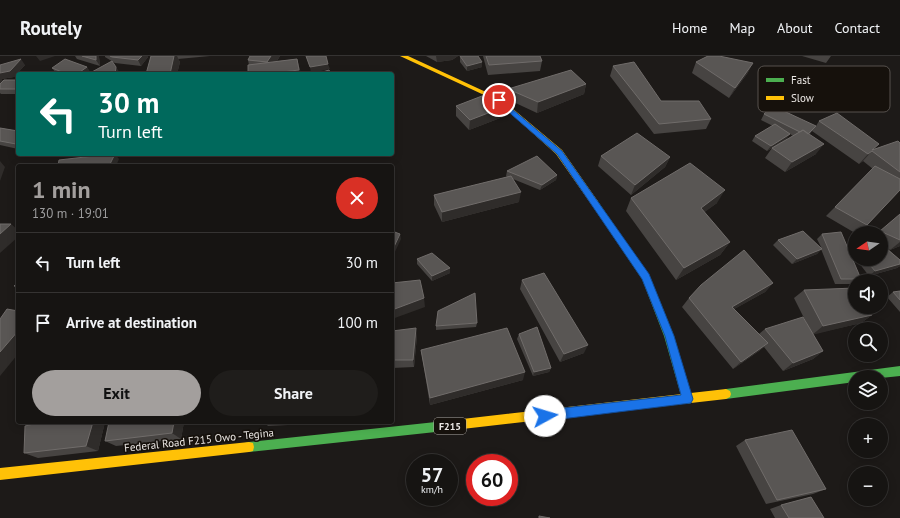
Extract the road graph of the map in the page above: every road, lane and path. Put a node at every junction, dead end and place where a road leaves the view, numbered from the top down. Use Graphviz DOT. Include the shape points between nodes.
graph roads {
  1 [pos="403,56"];
  2 [pos="900,371"];
  3 [pos="687,399"];
  4 [pos="0,474"];
  1 -- 3 [label="main road" via="499,100 560,152 646,277 669,336"];
  2 -- 3 [label="main road, Federal Road F215 Owo - Tegina / F215"];
  3 -- 4 [label="main road, Federal Road F215 Owo - Tegina / F215"];
}
